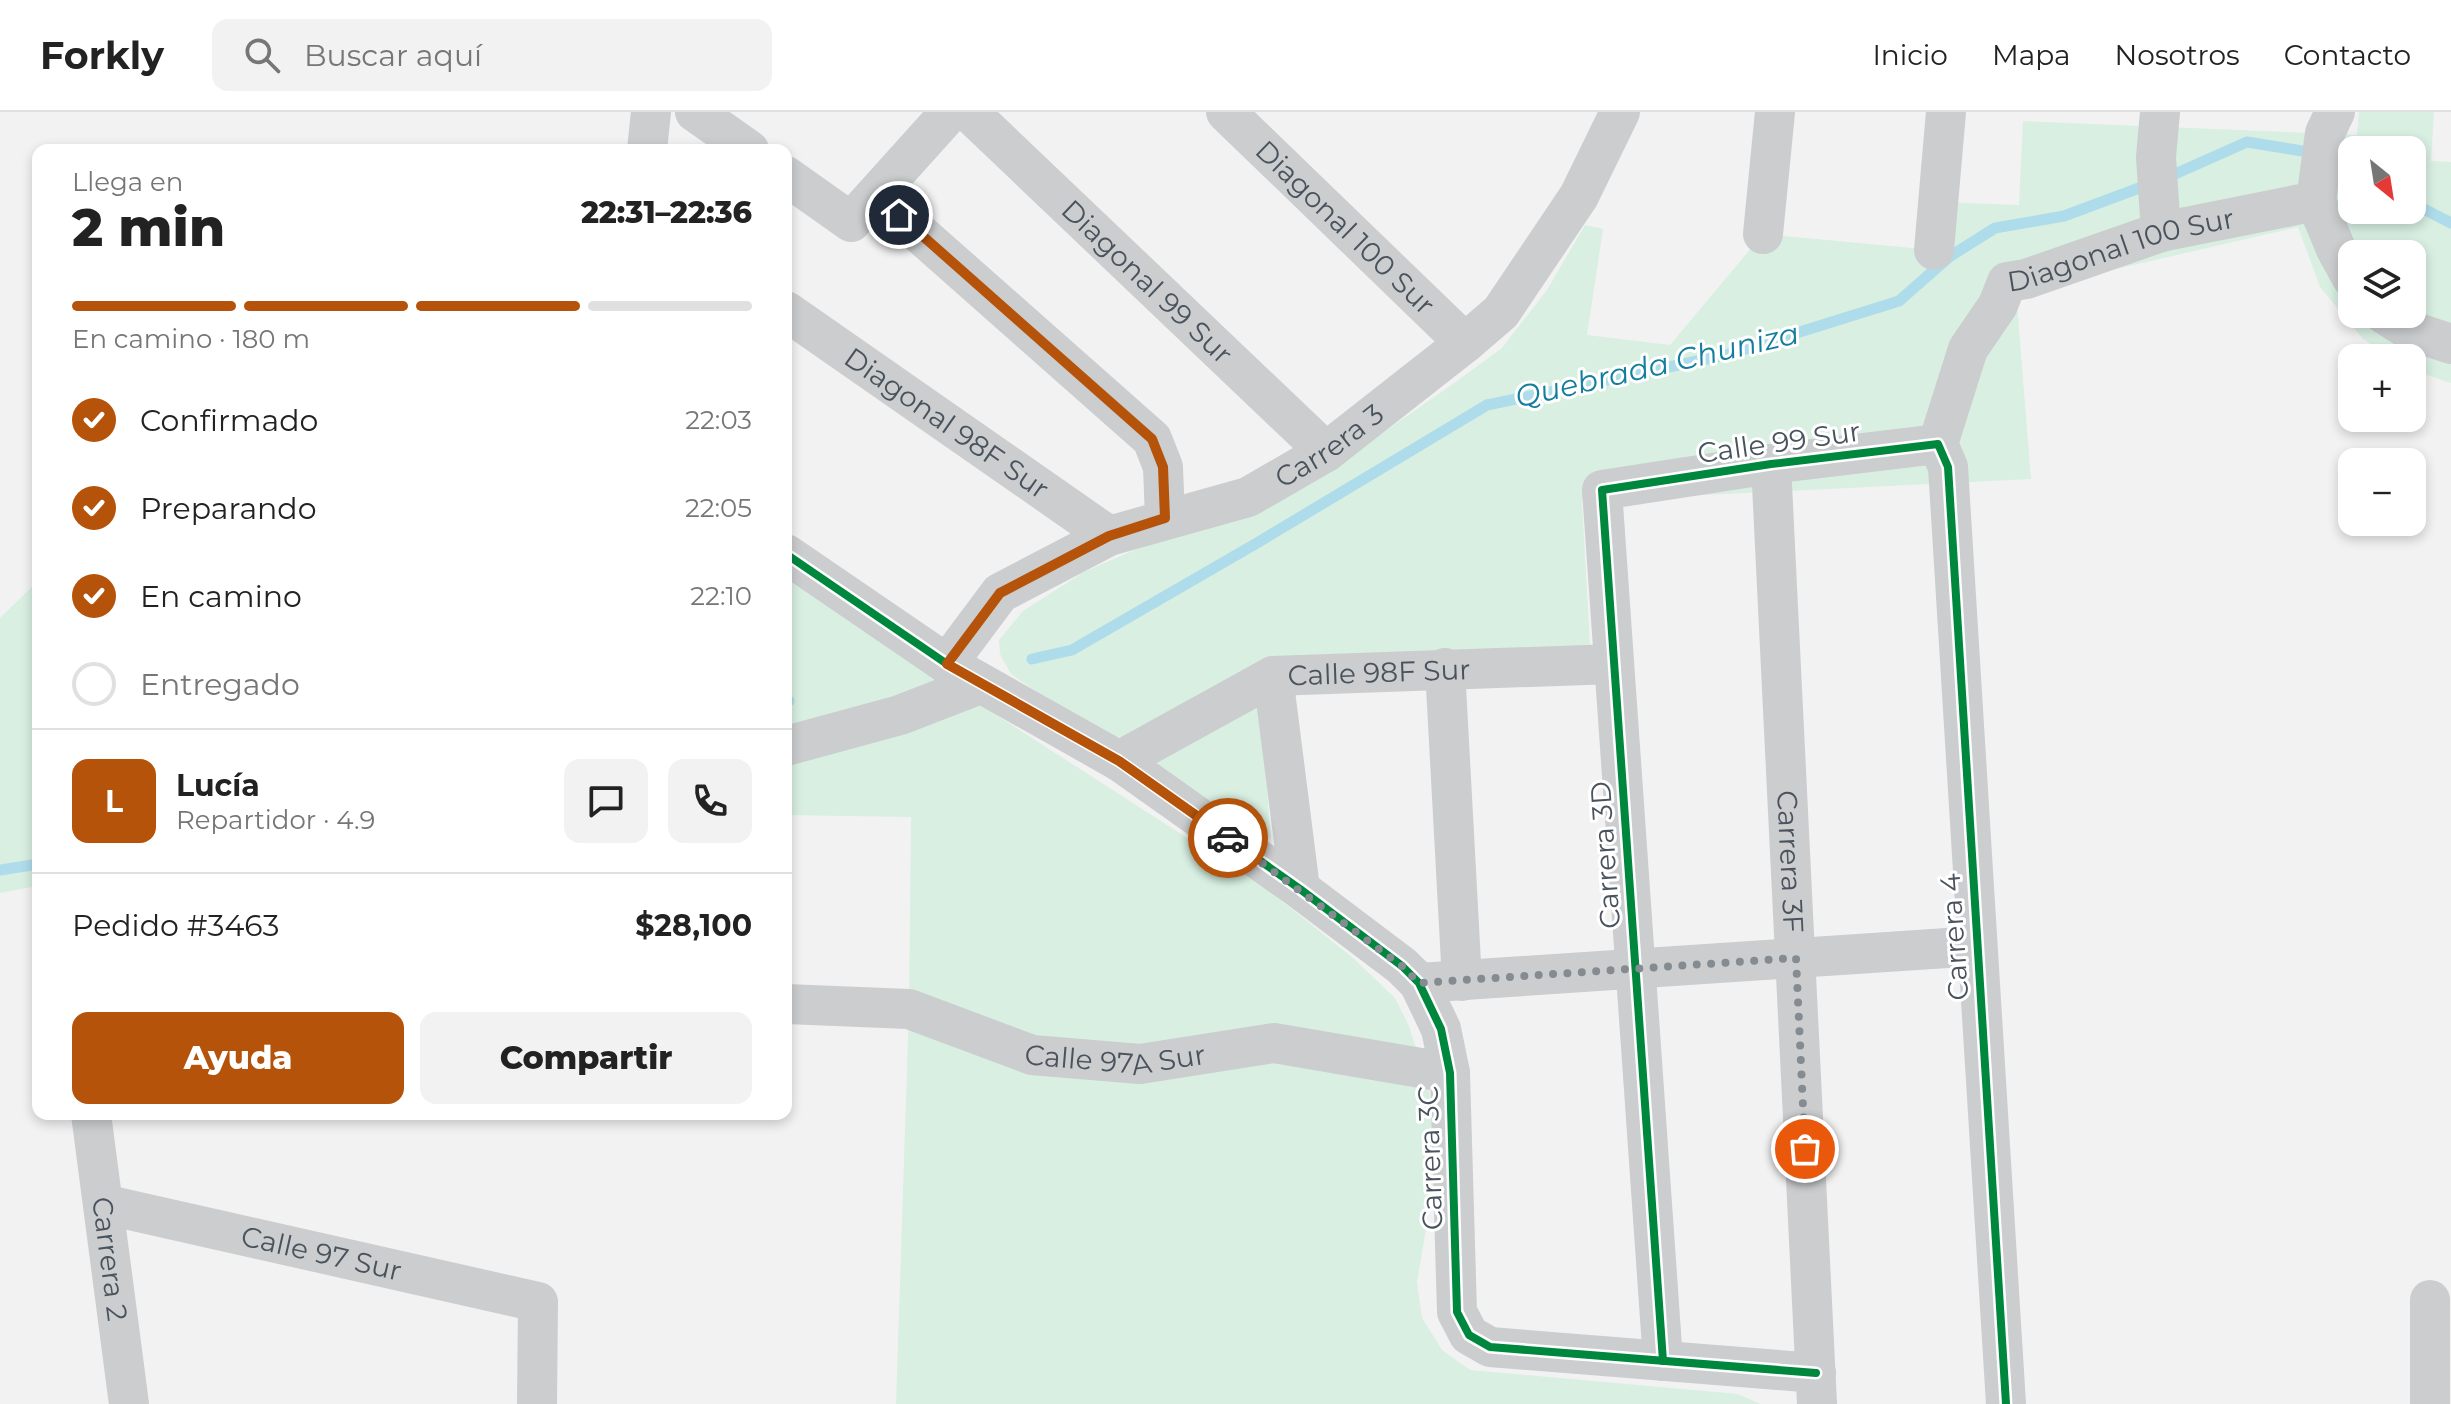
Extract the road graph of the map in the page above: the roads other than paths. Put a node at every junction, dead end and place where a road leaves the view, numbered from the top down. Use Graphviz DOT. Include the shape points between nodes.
graph roads {
  1 [pos="651,112"];
  2 [pos="695,112"];
  3 [pos="950,112"];
  4 [pos="969,112"];
  5 [pos="1226,112"];
  6 [pos="1620,112"];
  7 [pos="1775,112"];
  8 [pos="1946,112"];
  9 [pos="2160,112"];
  10 [pos="2330,122"];
  11 [pos="648,144"];
  12 [pos="740,144"];
  13 [pos="792,179"];
  14 [pos="2317,192"];
  15 [pos="864,209"];
  16 [pos="2160,221"];
  17 [pos="1763,234"];
  18 [pos="1934,250"];
  19 [pos="2338,253"];
  20 [pos="792,315"];
  21 [pos="2406,328"];
  22 [pos="1465,343"];
  23 [pos="2451,344"];
  24 [pos="1326,452"];
  25 [pos="1943,455"];
  26 [pos="1771,464"];
  27 [pos="1602,490"];
  28 [pos="1165,518"];
  29 [pos="1109,536"];
  30 [pos="792,558"];
  31 [pos="1614,664"];
  32 [pos="1445,668"];
  33 [pos="963,674"];
  34 [pos="1273,676"];
  35 [pos="792,744"];
  36 [pos="1119,761"];
  37 [pos="1300,889"];
  38 [pos="1977,946"];
  39 [pos="1796,958"];
  40 [pos="1634,969"];
  41 [pos="1462,981"];
  42 [pos="1419,983"];
  43 [pos="792,1004"];
  44 [pos="1450,1073"];
  45 [pos="92,1120"];
  46 [pos="103,1204"];
  47 [pos="2430,1300"];
  48 [pos="1663,1361"];
  49 [pos="1817,1388"];
  50 [pos="129,1404"];
  51 [pos="537,1404"];
  52 [pos="2006,1404"];
  53 [pos="2430,1404"];
  1 -- 11 [label="street"];
  2 -- 12 [label="street"];
  3 -- 15 [label="street"];
  4 -- 24 [label="street, Diagonal 99 Sur"];
  5 -- 22 [label="street, Diagonal 100 Sur"];
  6 -- 22 [label="street, Carrera 3" via="1579,196 1553,235 1501,312"];
  7 -- 17 [label="street"];
  8 -- 18 [label="street"];
  9 -- 16 [label="street"];
  10 -- 14 [label="street"];
  13 -- 15 [label="street"];
  14 -- 16 [label="street, Diagonal 100 Sur"];
  14 -- 19 [label="street"];
  15 -- 28 [label="street" via="1152,439 1163,467"];
  16 -- 25 [label="street, Diagonal 100 Sur" via="2026,279 2007,282 1968,349"];
  20 -- 29 [label="street, Diagonal 98F Sur"];
  21 -- 23 [label="street"];
  22 -- 24 [label="street, Carrera 3"];
  24 -- 28 [label="street, Carrera 3" via="1248,497"];
  25 -- 26 [label="street, Calle 99 Sur"];
  25 -- 38 [label="street, Carrera 4"];
  26 -- 27 [label="street, Calle 99 Sur"];
  26 -- 39 [label="street, Carrera 3F"];
  27 -- 31 [label="street, Carrera 3D"];
  28 -- 29 [label="street, Carrera 3"];
  29 -- 33 [label="street, Carrera 3" via="1000,593"];
  30 -- 33 [label="street"];
  31 -- 32 [label="street, Calle 98F Sur"];
  31 -- 40 [label="street, Carrera 3D"];
  32 -- 34 [label="street, Calle 98F Sur"];
  32 -- 41 [label="street"];
  33 -- 35 [label="street" via="900,715"];
  33 -- 36 [label="street"];
  34 -- 36 [label="street, Calle 98F Sur"];
  34 -- 37 [label="street"];
  36 -- 37 [label="street"];
  37 -- 42 [label="street"];
  38 -- 39 [label="street"];
  38 -- 52 [label="street, Carrera 4"];
  39 -- 40 [label="street"];
  39 -- 49 [label="street, Carrera 3F"];
  40 -- 41 [label="street"];
  40 -- 48 [label="street, Carrera 3D"];
  41 -- 42 [label="street"];
  42 -- 44 [label="street, Carrera 3C" via="1441,1029"];
  43 -- 44 [label="street, Calle 97A Sur" via="909,1009 1032,1055 1140,1064 1274,1043"];
  44 -- 48 [label="street, Carrera 3C" via="1457,1312 1469,1335 1490,1347"];
  45 -- 46 [label="street, Carrera 2"];
  46 -- 50 [label="street, Carrera 2"];
  46 -- 51 [label="street, Calle 97 Sur" via="538,1302"];
  47 -- 53 [label="street"];
  48 -- 49 [label="street"];
}
